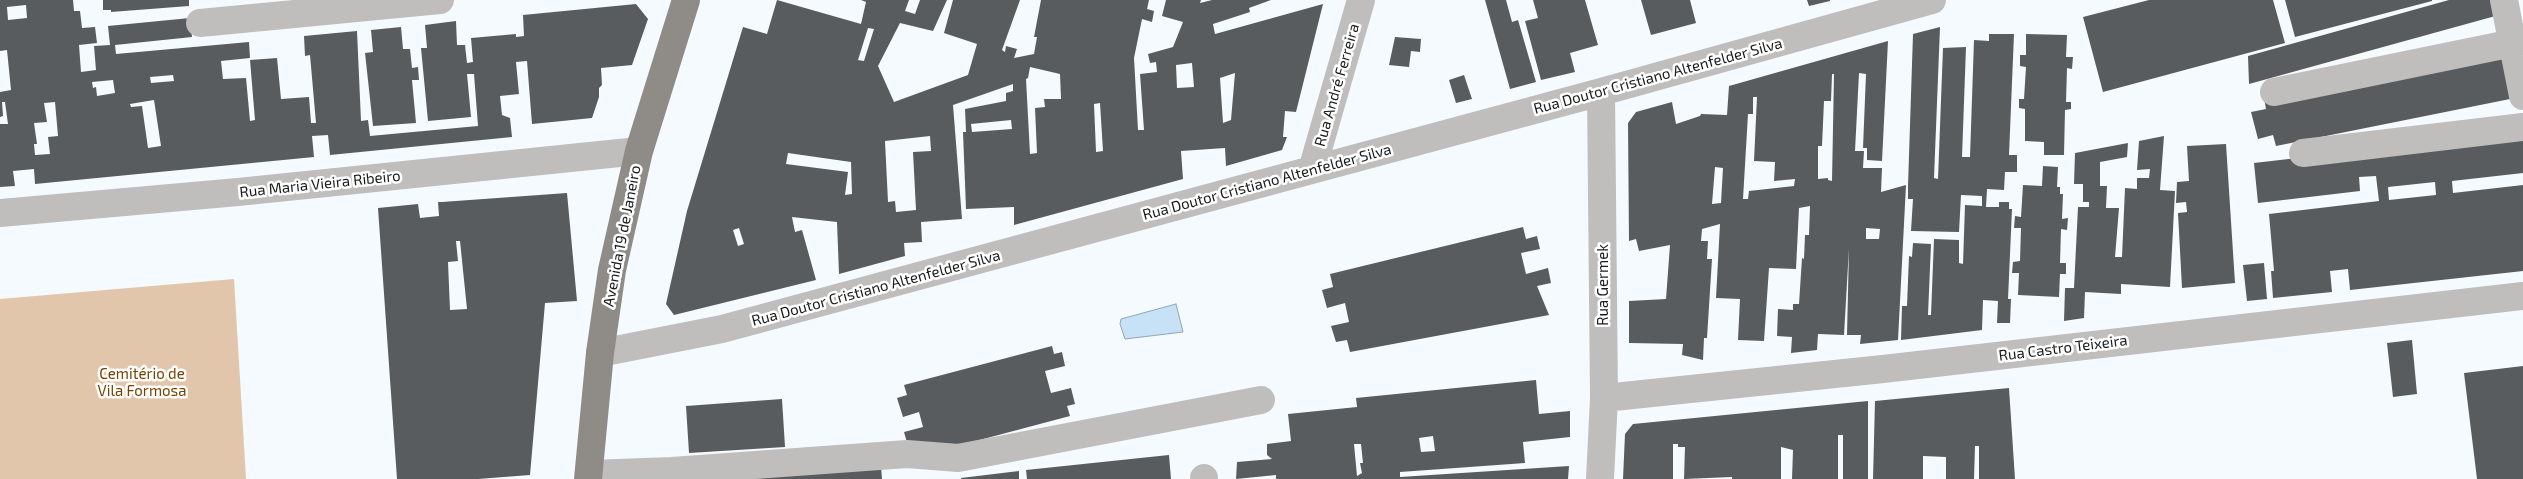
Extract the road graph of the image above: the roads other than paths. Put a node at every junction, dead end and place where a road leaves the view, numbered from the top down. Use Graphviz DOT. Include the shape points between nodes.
graph roads {
  1 [pos="440,0"];
  2 [pos="686,0"];
  3 [pos="1361,0"];
  4 [pos="1932,0"];
  5 [pos="2504,0"];
  6 [pos="325,5"];
  7 [pos="200,23"];
  8 [pos="2518,42"];
  9 [pos="1601,92"];
  10 [pos="2274,92"];
  11 [pos="2523,96"];
  12 [pos="2523,127"];
  13 [pos="639,152"];
  14 [pos="2303,153"];
  15 [pos="1312,170"];
  16 [pos="0,213"];
  17 [pos="2523,296"];
  18 [pos="600,353"];
  19 [pos="1604,398"];
  20 [pos="1261,400"];
  21 [pos="589,476"];
  22 [pos="1600,479"];
  1 -- 6 [label="street"];
  2 -- 13 [label="main road, Avenida 19 de Janeiro"];
  3 -- 15 [label="street, Rua André Ferreira"];
  4 -- 9 [label="street, Rua Doutor Cristiano Altenfelder Silva"];
  5 -- 8 [label="street"];
  6 -- 7 [label="street"];
  8 -- 10 [label="street"];
  8 -- 11 [label="street"];
  9 -- 15 [label="street, Rua Doutor Cristiano Altenfelder Silva"];
  9 -- 19 [label="street, Rua Germek"];
  12 -- 14 [label="street"];
  13 -- 16 [label="street, Rua Maria Vieira Ribeiro"];
  13 -- 18 [label="main road, Avenida 19 de Janeiro" via="612,270"];
  15 -- 18 [label="street, Rua Doutor Cristiano Altenfelder Silva" via="722,329"];
  17 -- 19 [label="street, Rua Castro Teixeira"];
  18 -- 21 [label="main road, Avenida 19 de Janeiro"];
  19 -- 22 [label="street, Rua Germek"];
  20 -- 21 [label="street" via="958,458 907,454"];
}
